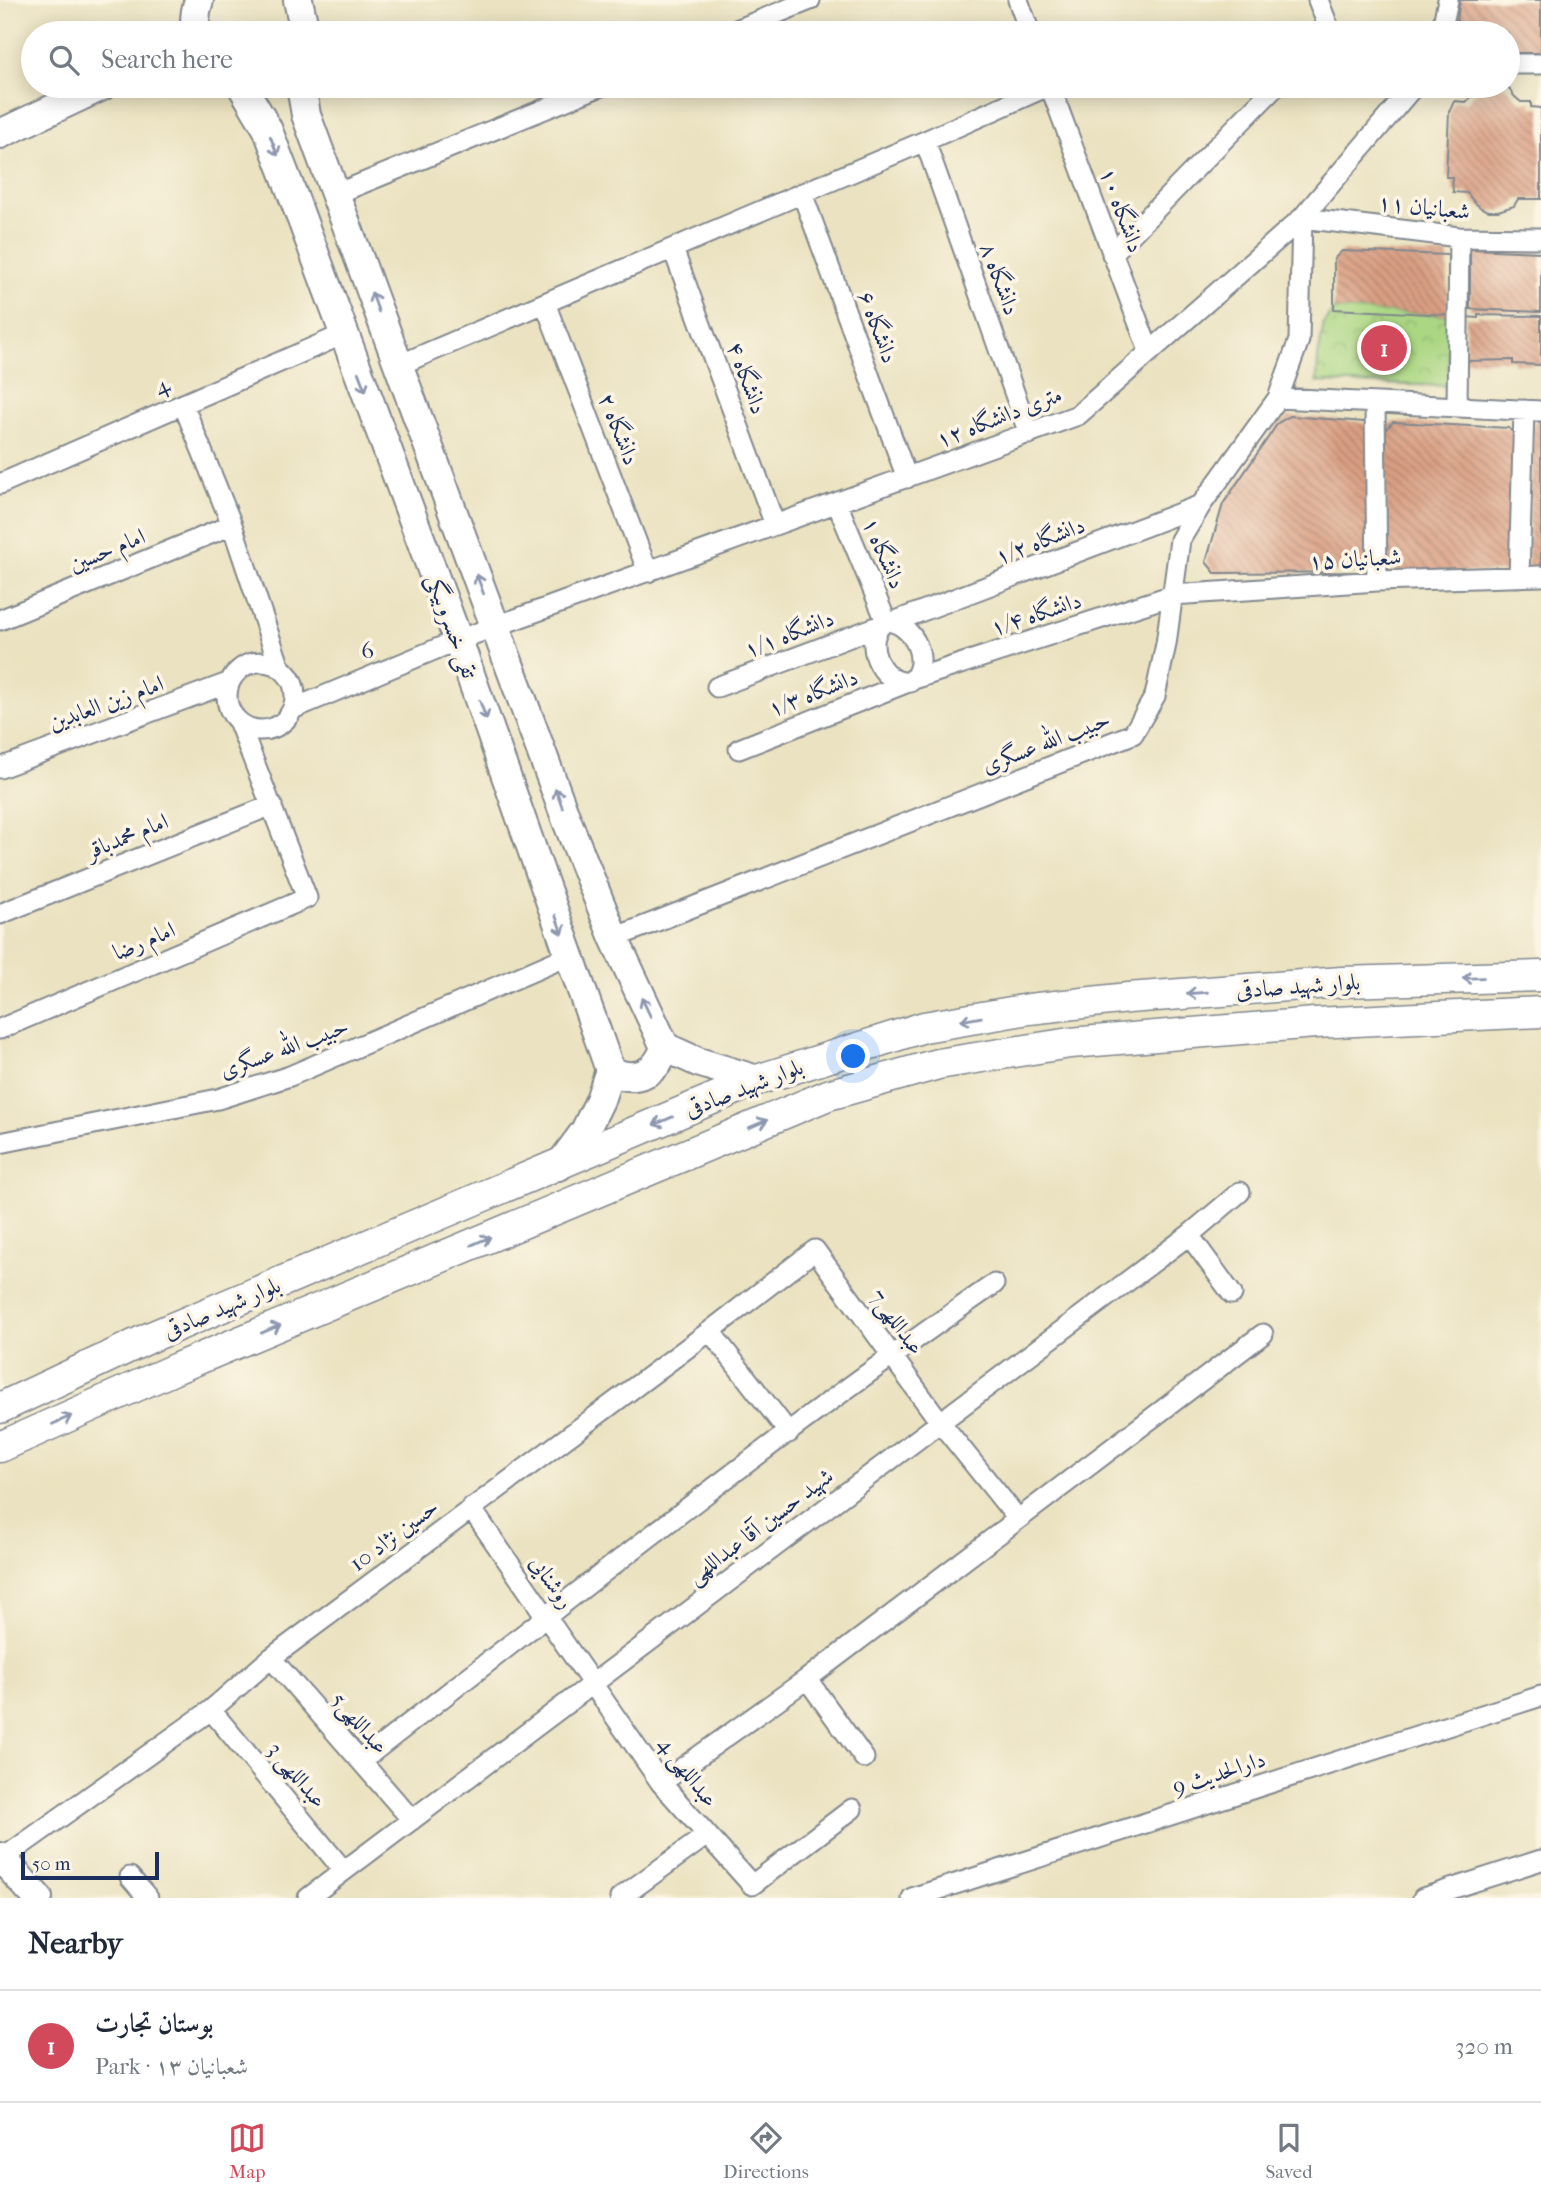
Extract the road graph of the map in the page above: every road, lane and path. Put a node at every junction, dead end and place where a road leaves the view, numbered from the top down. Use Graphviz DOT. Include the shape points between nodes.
graph roads {
  1 [pos="299,0"];
  2 [pos="810,0"];
  3 [pos="1018,0"];
  4 [pos="1318,0"];
  5 [pos="1448,0"];
  6 [pos="302,21"];
  7 [pos="758,21"];
  8 [pos="1026,21"];
  9 [pos="1325,21"];
  10 [pos="1444,21"];
  11 [pos="1520,64"];
  12 [pos="1541,64"];
  13 [pos="76,98"];
  14 [pos="249,98"];
  15 [pos="303,98"];
  16 [pos="571,98"];
  17 [pos="1022,98"];
  18 [pos="1054,98"];
  19 [pos="1264,98"];
  20 [pos="1404,98"];
  21 [pos="0,134"];
  22 [pos="925,141"];
  23 [pos="802,193"];
  24 [pos="335,194"];
  25 [pos="1302,218"];
  26 [pos="1459,237"];
  27 [pos="1541,239"];
  28 [pos="673,248"];
  29 [pos="1112,254"];
  30 [pos="545,303"];
  31 [pos="344,334"];
  32 [pos="1149,351"];
  33 [pos="398,365"];
  34 [pos="1278,398"];
  35 [pos="1375,403"];
  36 [pos="183,404"];
  37 [pos="1457,407"];
  38 [pos="1532,410"];
  39 [pos="1028,434"];
  40 [pos="907,478"];
  41 [pos="0,484"];
  42 [pos="837,503"];
  43 [pos="1201,505"];
  44 [pos="232,525"];
  45 [pos="775,525"];
  46 [pos="648,572"];
  47 [pos="1541,576"];
  48 [pos="1519,577"];
  49 [pos="1377,581"];
  50 [pos="1173,595"];
  51 [pos="0,620"];
  52 [pos="887,623"];
  53 [pos="495,627"];
  54 [pos="458,640"];
  55 [pos="279,665"];
  56 [pos="910,681"];
  57 [pos="228,683"];
  58 [pos="717,687"];
  59 [pos="295,708"];
  60 [pos="239,723"];
  61 [pos="738,749"];
  62 [pos="0,768"];
  63 [pos="272,805"];
  64 [pos="0,914"];
  65 [pos="614,938"];
  66 [pos="570,955"];
  67 [pos="1541,976"];
  68 [pos="1541,1012"];
  69 [pos="0,1029"];
  70 [pos="666,1048"];
  71 [pos="610,1070"];
  72 [pos="757,1080"];
  73 [pos="0,1143"];
  74 [pos="559,1166"];
  75 [pos="1240,1192"];
  76 [pos="1189,1235"];
  77 [pos="815,1250"];
  78 [pos="994,1284"];
  79 [pos="1231,1294"];
  80 [pos="710,1331"];
  81 [pos="1263,1334"];
  82 [pos="890,1355"];
  83 [pos="0,1408"];
  84 [pos="940,1422"];
  85 [pos="789,1433"];
  86 [pos="0,1447"];
  87 [pos="471,1508"];
  88 [pos="1018,1519"];
  89 [pos="546,1616"];
  90 [pos="271,1658"];
  91 [pos="807,1679"];
  92 [pos="593,1683"];
  93 [pos="1541,1696"];
  94 [pos="211,1710"];
  95 [pos="864,1758"];
  96 [pos="360,1760"];
  97 [pos="662,1783"];
  98 [pos="852,1809"];
  99 [pos="412,1820"];
  100 [pos="707,1835"];
  101 [pos="1,1858"];
  102 [pos="1541,1860"];
  103 [pos="344,1871"];
  104 [pos="130,1877"];
  105 [pos="311,1897"];
  106 [pos="38,1898"];
  107 [pos="148,1898"];
  108 [pos="620,1898"];
  109 [pos="912,1898"];
  110 [pos="1426,1898"];
  1 -- 6 [label="main road"];
  2 -- 7 [label="street"];
  3 -- 8 [label="street"];
  4 -- 9 [label="street"];
  5 -- 10 [label="street"];
  11 -- 12 [label="street"];
  13 -- 21 [label="main road"];
  14 -- 31 [label="main road, تقی خسروبیگی, one-way" via="267,128"];
  15 -- 24 [label="main road, تقی خسروبیگی"];
  16 -- 24 [label="street"];
  17 -- 22 [label="street"];
  18 -- 29 [label="street, دانشگاه ۱۰"];
  19 -- 29 [label="street"];
  20 -- 25 [label="street, ۱۲ متری دانشگاه"];
  22 -- 23 [label="street"];
  22 -- 39 [label="street, دانشگاه ۸"];
  23 -- 28 [label="street"];
  23 -- 40 [label="street, دانشگاه ۶"];
  33 -- 24 [label="main road, تقی خسروبیگی, one-way"];
  25 -- 26 [label="street, شعبانیان ۱۱"];
  25 -- 32 [label="street, ۱۲ متری دانشگاه"];
  25 -- 34 [label="street, حبیب الله عسگری" via="1299,340"];
  26 -- 27 [label="street, شعبانیان ۱۱"];
  26 -- 37 [label="street"];
  28 -- 30 [label="street"];
  28 -- 45 [label="street, دانشگاه ۴"];
  29 -- 32 [label="street, دانشگاه ۱۰"];
  30 -- 33 [label="street"];
  30 -- 46 [label="street, دانشگاه ۲"];
  31 -- 36 [label="street, 4"];
  31 -- 54 [label="main road, تقی خسروبیگی, one-way"];
  32 -- 39 [label="street, ۱۲ متری دانشگاه" via="1078,415"];
  53 -- 33 [label="main road, تقی خسروبیگی, one-way"];
  34 -- 35 [label="street"];
  34 -- 43 [label="street, حبیب الله عسگری"];
  35 -- 37 [label="street"];
  35 -- 49 [label="street"];
  36 -- 41 [label="street, 4"];
  36 -- 44 [label="street"];
  37 -- 38 [label="street"];
  38 -- 48 [label="street"];
  39 -- 40 [label="street, ۱۲ متری دانشگاه"];
  40 -- 42 [label="street, ۱۲ متری دانشگاه"];
  42 -- 45 [label="street, ۱۲ متری دانشگاه"];
  42 -- 52 [label="street, دانشگاه ۱"];
  43 -- 50 [label="street, حبیب الله عسگری" via="1180,540"];
  43 -- 52 [label="street, دانشگاه ۱/۲"];
  44 -- 51 [label="street, امام حسین"];
  44 -- 55 [label="street"];
  45 -- 46 [label="street, ۱۲ متری دانشگاه"];
  46 -- 53 [label="street, ۱۲ متری دانشگاه"];
  47 -- 48 [label="street, شعبانیان ۱۵"];
  48 -- 49 [label="street, شعبانیان ۱۵"];
  49 -- 50 [label="street, شعبانیان ۱۵"];
  50 -- 56 [label="street, دانشگاه ۱/۴"];
  50 -- 65 [label="street, حبیب الله عسگری" via="1155,696 1133,734"];
  52 -- 56 [label="street" via="910,631 915,640 919,663"];
  52 -- 56 [label="street" via="874,642 880,667 898,682"];
  52 -- 58 [label="street, دانشگاه ۱/۱"];
  53 -- 54 [label="street, 6"];
  65 -- 53 [label="main road, تقی خسروبیگی, one-way"];
  54 -- 59 [label="street, 6"];
  54 -- 66 [label="main road, تقی خسروبیگی, one-way"];
  55 -- 57 [label="street" via="260,661 240,667"];
  55 -- 59 [label="street" via="293,680"];
  56 -- 61 [label="street, دانشگاه ۱/۳"];
  57 -- 60 [label="street" via="227,705"];
  57 -- 62 [label="street, امام زین العابدین"];
  59 -- 60 [label="street" via="281,725 260,731"];
  60 -- 63 [label="street"];
  63 -- 64 [label="street, امام محمدباقر"];
  63 -- 69 [label="street, امام رضا" via="307,898"];
  70 -- 65 [label="main road, تقی خسروبیگی, one-way"];
  66 -- 71 [label="main road, تقی خسروبیگی"];
  66 -- 73 [label="street, حبیب الله عسگری" via="290,1076 218,1099"];
  67 -- 72 [label="main road, بلوار شهید صادقی, one-way" via="1342,982 1028,1009 924,1027"];
  86 -- 68 [label="main road, بلوار شهید صادقی, one-way" via="177,1368 840,1091 938,1064 1070,1043"];
  70 -- 71 [label="main road" via="658,1063 644,1074 626,1077"];
  70 -- 72 [label="main road"];
  71 -- 74 [label="main road" via="585,1131"];
  72 -- 74 [label="main road, بلوار شهید صادقی, one-way"];
  74 -- 83 [label="main road, بلوار شهید صادقی" via="151,1338"];
  75 -- 76 [label="street, شهید حسین آقا عبداللهی"];
  76 -- 79 [label="street"];
  76 -- 84 [label="street, شهید حسین آقا عبداللهی"];
  77 -- 80 [label="street, حسین نژاد 10"];
  77 -- 82 [label="street, عبداللهی7"];
  78 -- 82 [label="street"];
  80 -- 85 [label="street"];
  80 -- 87 [label="street, حسین نژاد 10"];
  81 -- 88 [label="street"];
  82 -- 84 [label="street, عبداللهی7"];
  82 -- 85 [label="street"];
  84 -- 88 [label="street, عبداللهی7"];
  84 -- 92 [label="street, شهید حسین آقا عبداللهی"];
  85 -- 89 [label="street"];
  87 -- 89 [label="street, روشنایی"];
  87 -- 90 [label="street, حسین نژاد 10"];
  88 -- 91 [label="street"];
  89 -- 92 [label="street, روشنایی"];
  89 -- 96 [label="street"];
  90 -- 94 [label="street, حسین نژاد 10"];
  90 -- 96 [label="street, عبداللهی5"];
  91 -- 95 [label="street"];
  91 -- 97 [label="street"];
  92 -- 97 [label="street, عبداللهی 4"];
  92 -- 99 [label="street, شهید حسین آقا عبداللهی"];
  93 -- 109 [label="street, دارالحدیث 9"];
  94 -- 101 [label="street, حسین نژاد 10"];
  94 -- 103 [label="street, عبداللهی 3"];
  96 -- 99 [label="street, عبداللهی5"];
  97 -- 100 [label="street, عبداللهی 4"];
  98 -- 100 [label="street, عبداللهی 4" via="752,1885"];
  99 -- 103 [label="street, شهید حسین آقا عبداللهی"];
  100 -- 108 [label="street"];
  101 -- 106 [label="main road"];
  102 -- 110 [label="street"];
  103 -- 105 [label="street, شهید حسین آقا عبداللهی"];
  104 -- 107 [label="street"];
}
